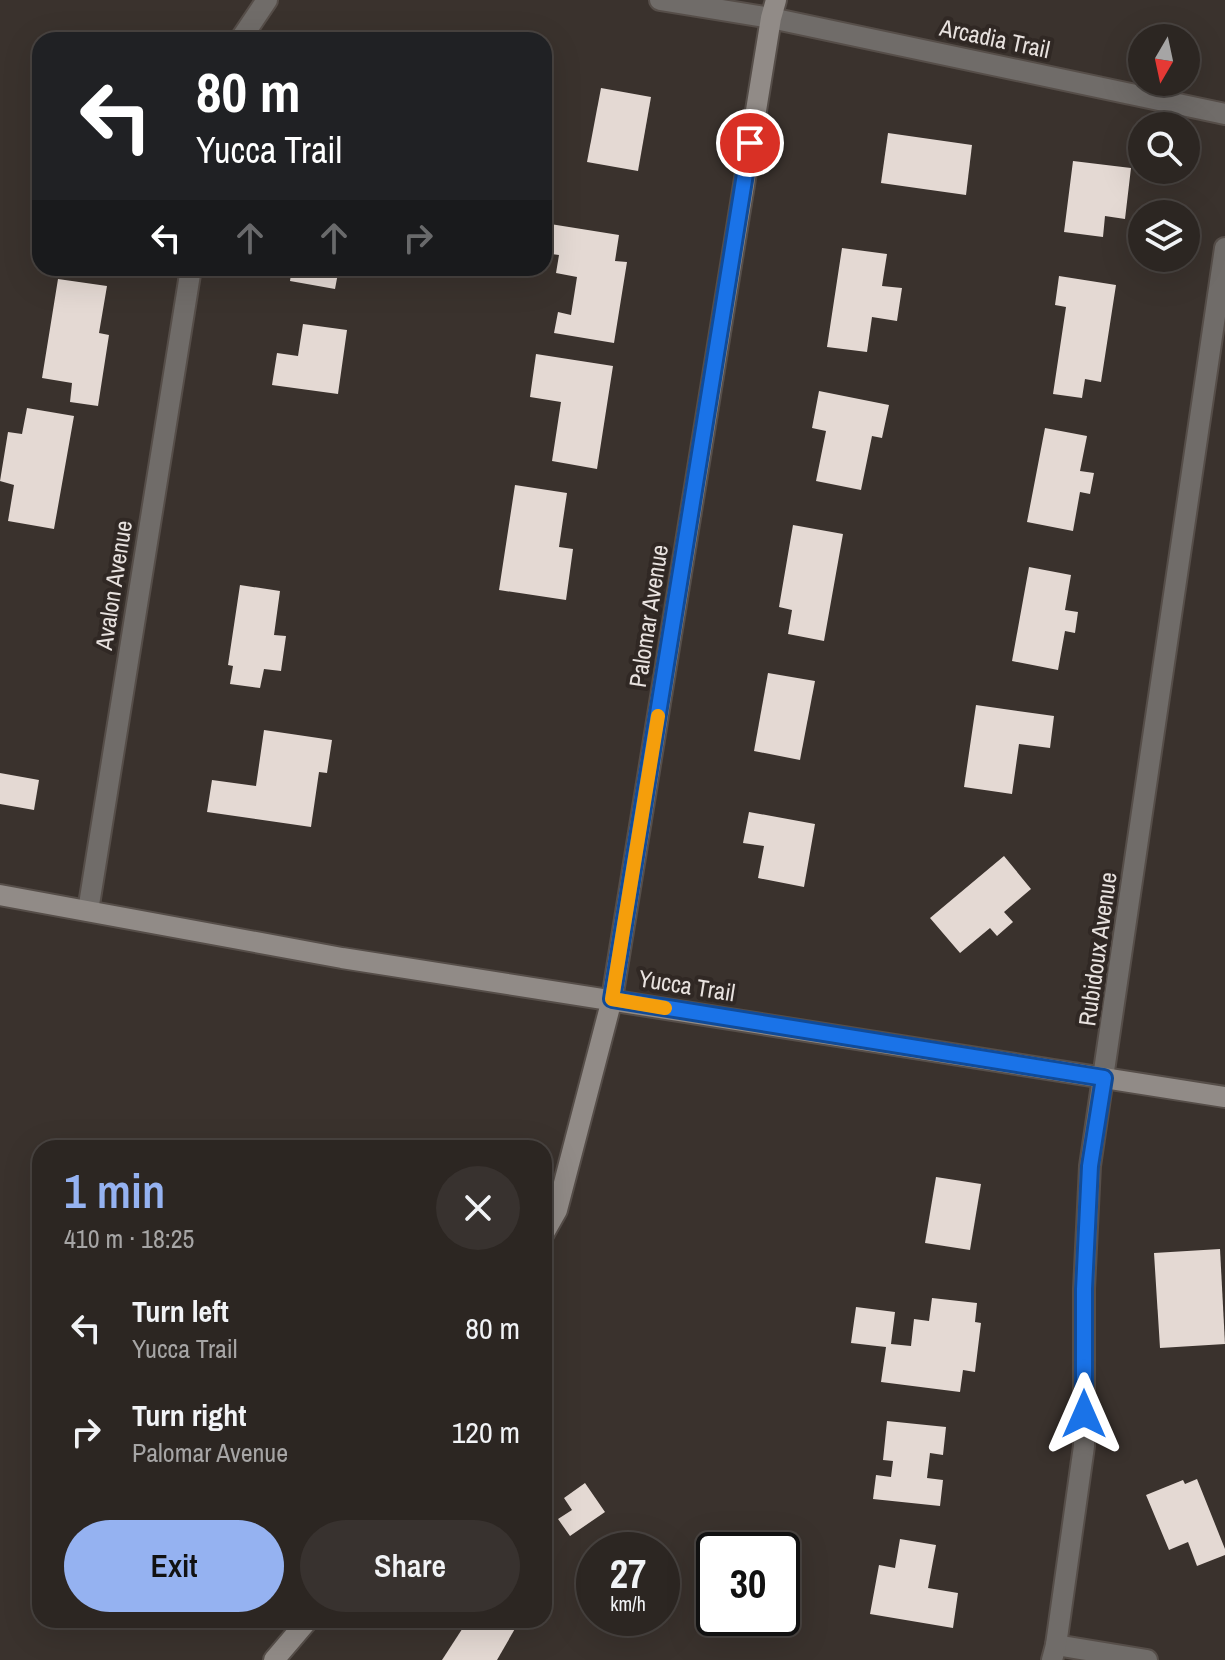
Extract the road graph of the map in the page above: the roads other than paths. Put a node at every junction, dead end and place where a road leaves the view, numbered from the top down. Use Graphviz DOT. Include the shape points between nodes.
graph roads {
  1 [pos="267,0"];
  2 [pos="660,0"];
  3 [pos="773,9"];
  4 [pos="245,32"];
  5 [pos="1225,114"];
  6 [pos="1225,248"];
  7 [pos="190,276"];
  8 [pos="0,895"];
  9 [pos="88,911"];
  10 [pos="612,999"];
  11 [pos="1104,1078"];
  12 [pos="1225,1097"];
  13 [pos="552,1219"];
  14 [pos="301,1628"];
  15 [pos="1054,1652"];
  16 [pos="274,1660"];
  17 [pos="1147,1660"];
  1 -- 4 [label="street"];
  2 -- 3 [label="street, Arcadia Trail"];
  3 -- 5 [label="street, Arcadia Trail"];
  3 -- 10 [label="street, Palomar Avenue"];
  6 -- 11 [label="street, Rubidoux Avenue"];
  7 -- 9 [label="street, Avalon Avenue"];
  8 -- 9 [label="street, Yucca Trail"];
  9 -- 10 [label="street, Yucca Trail" via="342,958"];
  10 -- 11 [label="street, Yucca Trail"];
  10 -- 13 [label="street, Palomar Avenue"];
  11 -- 12 [label="street, Yucca Trail"];
  11 -- 15 [label="street, Rubidoux Avenue" via="1090,1166 1084,1446"];
  14 -- 16 [label="street"];
  15 -- 17 [label="street"];
}
